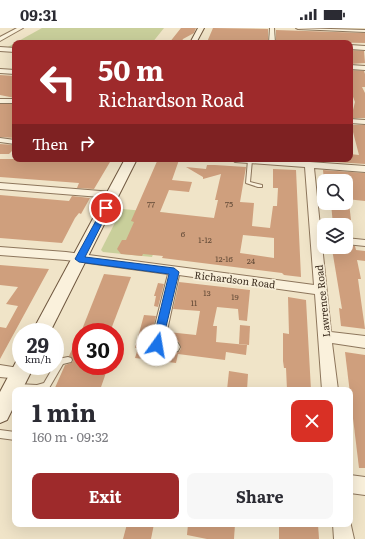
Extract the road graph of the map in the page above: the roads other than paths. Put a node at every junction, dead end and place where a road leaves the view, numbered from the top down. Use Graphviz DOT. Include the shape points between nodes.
graph roads {
  1 [pos="21,28"];
  2 [pos="201,28"];
  3 [pos="272,28"];
  4 [pos="298,28"];
  5 [pos="365,31"];
  6 [pos="0,34"];
  7 [pos="7,35"];
  8 [pos="0,39"];
  9 [pos="195,40"];
  10 [pos="272,40"];
  11 [pos="353,47"];
  12 [pos="365,48"];
  13 [pos="0,49"];
  14 [pos="12,50"];
  15 [pos="353,67"];
  16 [pos="365,68"];
  17 [pos="0,71"];
  18 [pos="12,72"];
  19 [pos="0,100"];
  20 [pos="12,102"];
  21 [pos="353,121"];
  22 [pos="365,122"];
  23 [pos="0,140"];
  24 [pos="12,142"];
  25 [pos="130,162"];
  26 [pos="250,162"];
  27 [pos="274,162"];
  28 [pos="309,165"];
  29 [pos="365,169"];
  30 [pos="0,186"];
  31 [pos="260,186"];
  32 [pos="113,195"];
  33 [pos="317,219"];
  34 [pos="353,242"];
  35 [pos="365,243"];
  36 [pos="0,250"];
  37 [pos="320,254"];
  38 [pos="79,259"];
  39 [pos="174,272"];
  40 [pos="320,290"];
  41 [pos="46,323"];
  42 [pos="326,337"];
  43 [pos="365,342"];
  44 [pos="173,347"];
  45 [pos="68,360"];
  46 [pos="0,371"];
  47 [pos="12,374"];
  48 [pos="19,375"];
  49 [pos="13,387"];
  50 [pos="36,387"];
  51 [pos="46,387"];
  52 [pos="330,387"];
  53 [pos="12,389"];
  54 [pos="0,413"];
  55 [pos="0,434"];
  56 [pos="12,436"];
  57 [pos="353,484"];
  58 [pos="365,486"];
  59 [pos="342,527"];
  60 [pos="344,539"];
  1 -- 7 [label="street"];
  2 -- 9 [label="main road"];
  3 -- 10 [label="street"];
  4 -- 5 [label="street"];
  6 -- 7 [label="street"];
  7 -- 8 [label="street"];
  11 -- 12 [label="street"];
  13 -- 14 [label="street"];
  15 -- 16 [label="street"];
  17 -- 18 [label="street"];
  19 -- 20 [label="street"];
  21 -- 22 [label="street"];
  23 -- 24 [label="street"];
  25 -- 32 [label="main road"];
  26 -- 31 [label="lane" via="248,183"];
  27 -- 28 [label="street"];
  28 -- 29 [label="street"];
  28 -- 33 [label="street, Lawrence Road"];
  30 -- 32 [label="street"];
  32 -- 38 [label="main road"];
  34 -- 35 [label="street"];
  36 -- 38 [label="street, Richardson Road"];
  37 -- 40 [label="street, Lawrence Road"];
  38 -- 39 [label="street, Richardson Road"];
  38 -- 41 [label="main road"];
  39 -- 40 [label="street, Richardson Road"];
  39 -- 44 [label="street" via="157,345"];
  40 -- 42 [label="street, Lawrence Road"];
  42 -- 43 [label="street"];
  42 -- 52 [label="street, Lawrence Road"];
  45 -- 51 [label="lane" via="61,362"];
  46 -- 47 [label="street"];
  48 -- 49 [label="main road"];
  48 -- 50 [label="lane"];
  53 -- 54 [label="main road"];
  55 -- 56 [label="lane"];
  57 -- 58 [label="street"];
  59 -- 60 [label="street"];
}
